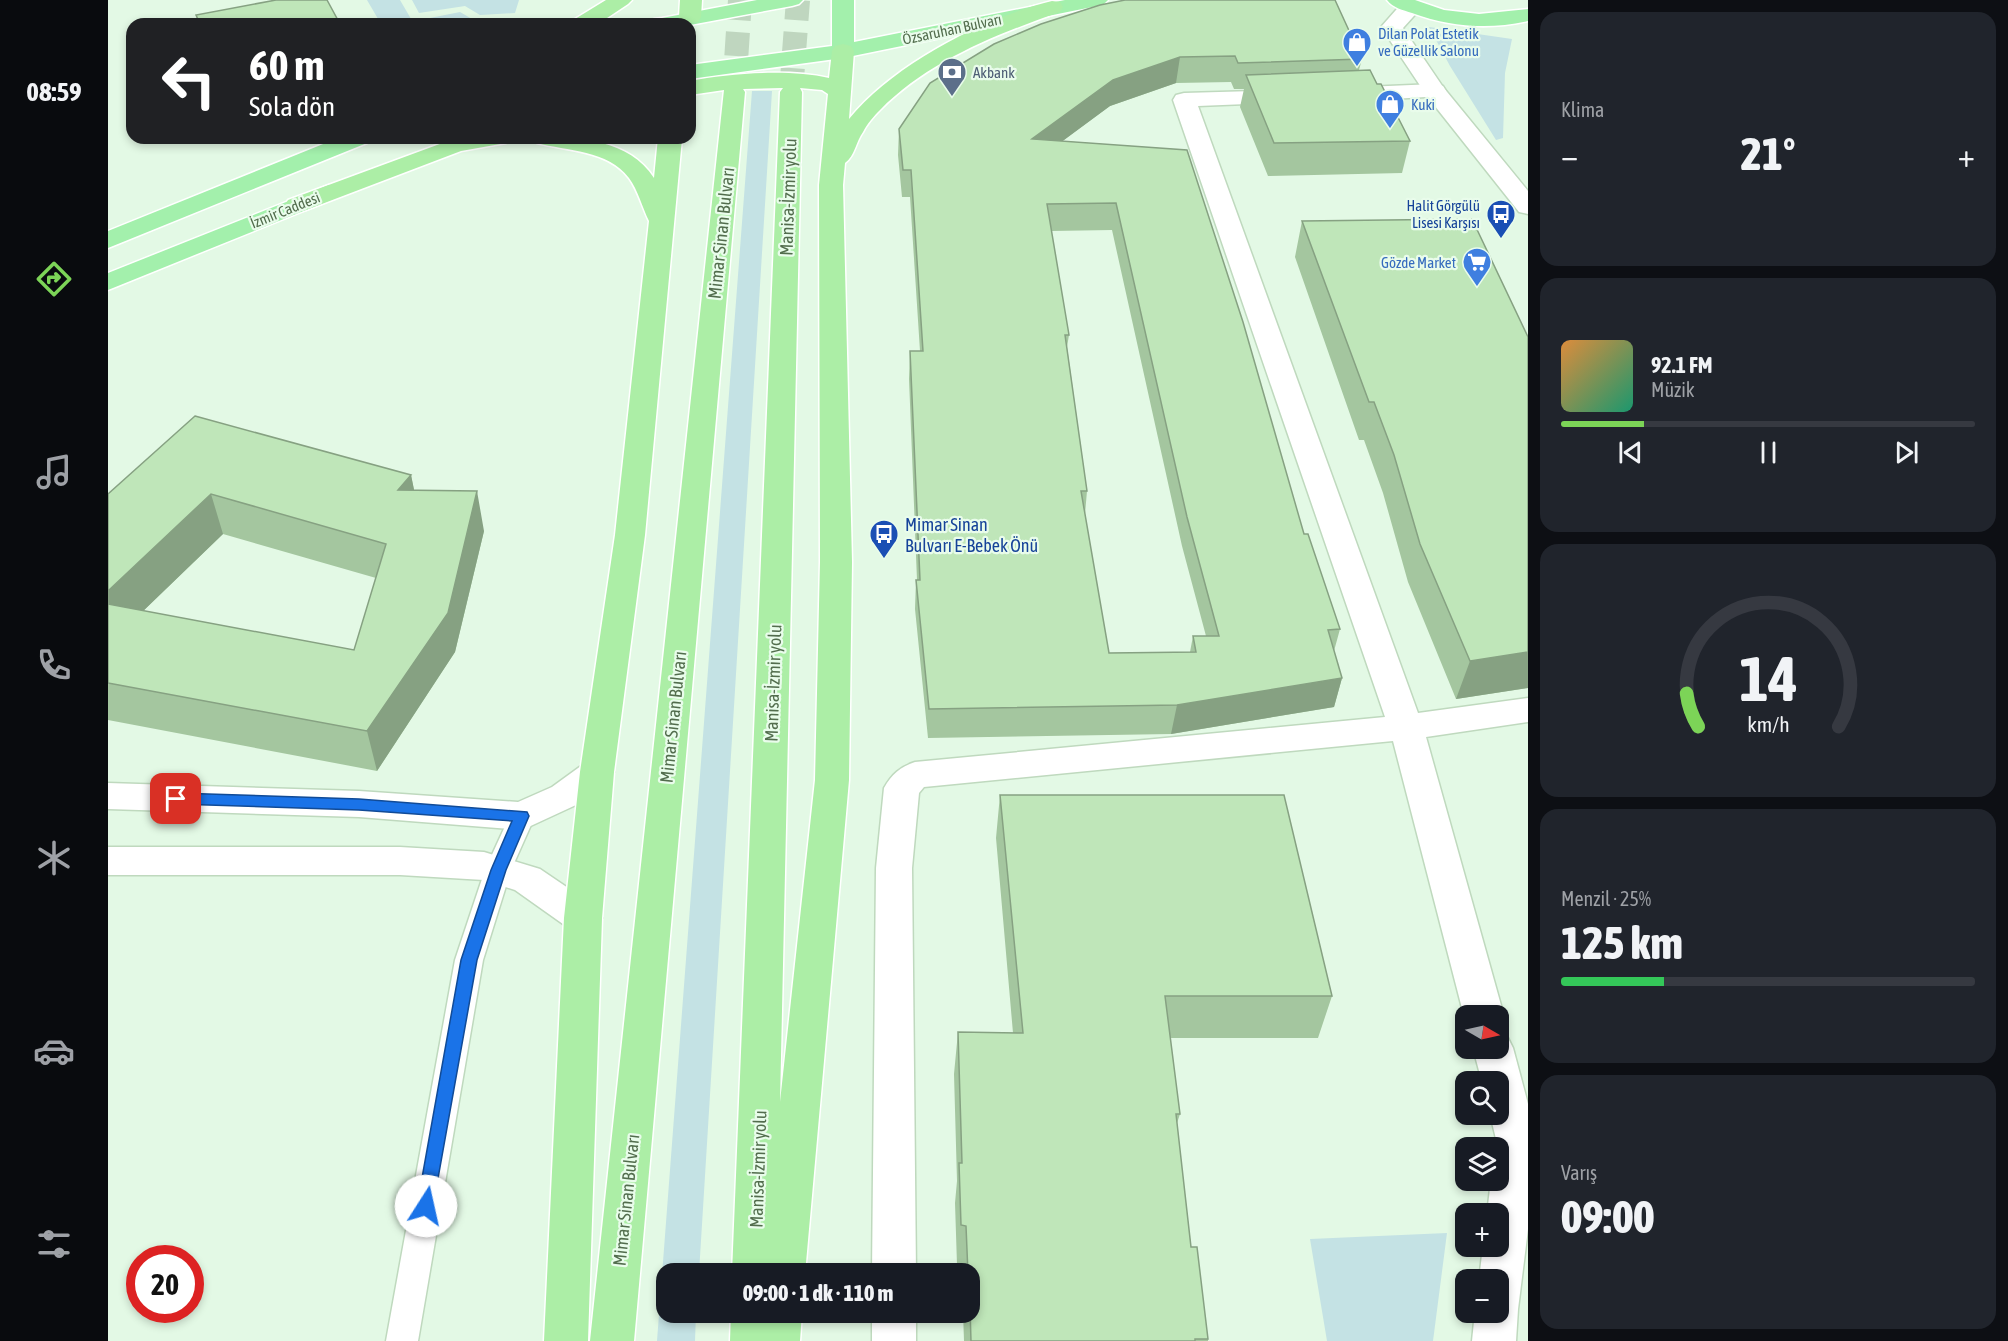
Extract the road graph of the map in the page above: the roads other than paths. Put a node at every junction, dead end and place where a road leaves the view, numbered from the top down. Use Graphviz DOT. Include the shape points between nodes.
graph roads {
  1 [pos="621,0"];
  2 [pos="792,0"];
  3 [pos="843,0"];
  4 [pos="1096,0"];
  5 [pos="1405,3"];
  6 [pos="1052,7"];
  7 [pos="690,14"];
  8 [pos="1528,15"];
  9 [pos="592,18"];
  10 [pos="843,51"];
  11 [pos="696,71"];
  12 [pos="696,87"];
  13 [pos="839,91"];
  14 [pos="1435,91"];
  15 [pos="734,92"];
  16 [pos="791,92"];
  17 [pos="344,144"];
  18 [pos="448,144"];
  19 [pos="462,144"];
  20 [pos="574,144"];
  21 [pos="669,144"];
  22 [pos="1528,169"];
  23 [pos="831,185"];
  24 [pos="1526,203"];
  25 [pos="297,205"];
  26 [pos="661,220"];
  27 [pos="108,240"];
  28 [pos="108,282"];
  29 [pos="1528,710"];
  30 [pos="1406,728"];
  31 [pos="597,772"];
  32 [pos="108,796"];
  33 [pos="522,816"];
  34 [pos="108,861"];
  35 [pos="498,870"];
  36 [pos="583,918"];
  37 [pos="1481,1005"];
  38 [pos="1497,1059"];
  39 [pos="1523,1125"];
  40 [pos="754,1263"];
  41 [pos="784,1263"];
  42 [pos="894,1263"];
  43 [pos="1503,1269"];
  44 [pos="753,1323"];
  45 [pos="779,1323"];
  46 [pos="894,1323"];
  47 [pos="1496,1323"];
  48 [pos="402,1341"];
  49 [pos="566,1341"];
  50 [pos="612,1341"];
  51 [pos="752,1341"];
  52 [pos="778,1341"];
  53 [pos="894,1341"];
  54 [pos="1494,1341"];
  1 -- 9 [label="highway"];
  2 -- 7 [label="main road"];
  3 -- 10 [label="main road"];
  4 -- 6 [label="main road, Özsaruhan Bulvarı"];
  5 -- 8 [label="main road" via="1460,17"];
  5 -- 14 [label="street" via="1392,27"];
  6 -- 10 [label="main road, Özsaruhan Bulvarı"];
  6 -- 23 [label="highway" via="1006,22 964,42 890,90 863,113 843,141"];
  10 -- 11 [label="main road, Özsaruhan Bulvarı"];
  10 -- 13 [label="highway"];
  12 -- 13 [label="highway" via="808,82 826,84"];
  13 -- 23 [label="highway"];
  14 -- 24 [label="street"];
  14 -- 30 [label="street" via="1184,100"];
  15 -- 50 [label="highway, Mimar Sinan Bulvarı"];
  16 -- 40 [label="highway, Manisa-İzmir yolu"];
  17 -- 27 [label="main road"];
  18 -- 25 [label="main road, İzmir Caddesi"];
  19 -- 25 [label="highway"];
  20 -- 26 [label="highway" via="626,160 639,174"];
  21 -- 26 [label="highway"];
  22 -- 24 [label="street"];
  23 -- 41 [label="highway" via="836,562 832,780"];
  25 -- 28 [label="main road, İzmir Caddesi"];
  26 -- 31 [label="highway" via="630,535"];
  29 -- 30 [label="street"];
  30 -- 37 [label="street"];
  30 -- 42 [label="street" via="915,775 902,788 894,868"];
  31 -- 33 [label="street" via="564,796"];
  31 -- 36 [label="highway"];
  32 -- 33 [label="street" via="359,804"];
  33 -- 35 [label="lane"];
  34 -- 35 [label="street" via="400,861"];
  35 -- 36 [label="street" via="527,879"];
  35 -- 48 [label="lane" via="469,960"];
  36 -- 49 [label="highway"];
  38 -- 39 [label="street"];
  39 -- 43 [label="street"];
  44 -- 51 [label="highway"];
  45 -- 52 [label="highway"];
  46 -- 53 [label="street"];
  47 -- 54 [label="street"];
}
